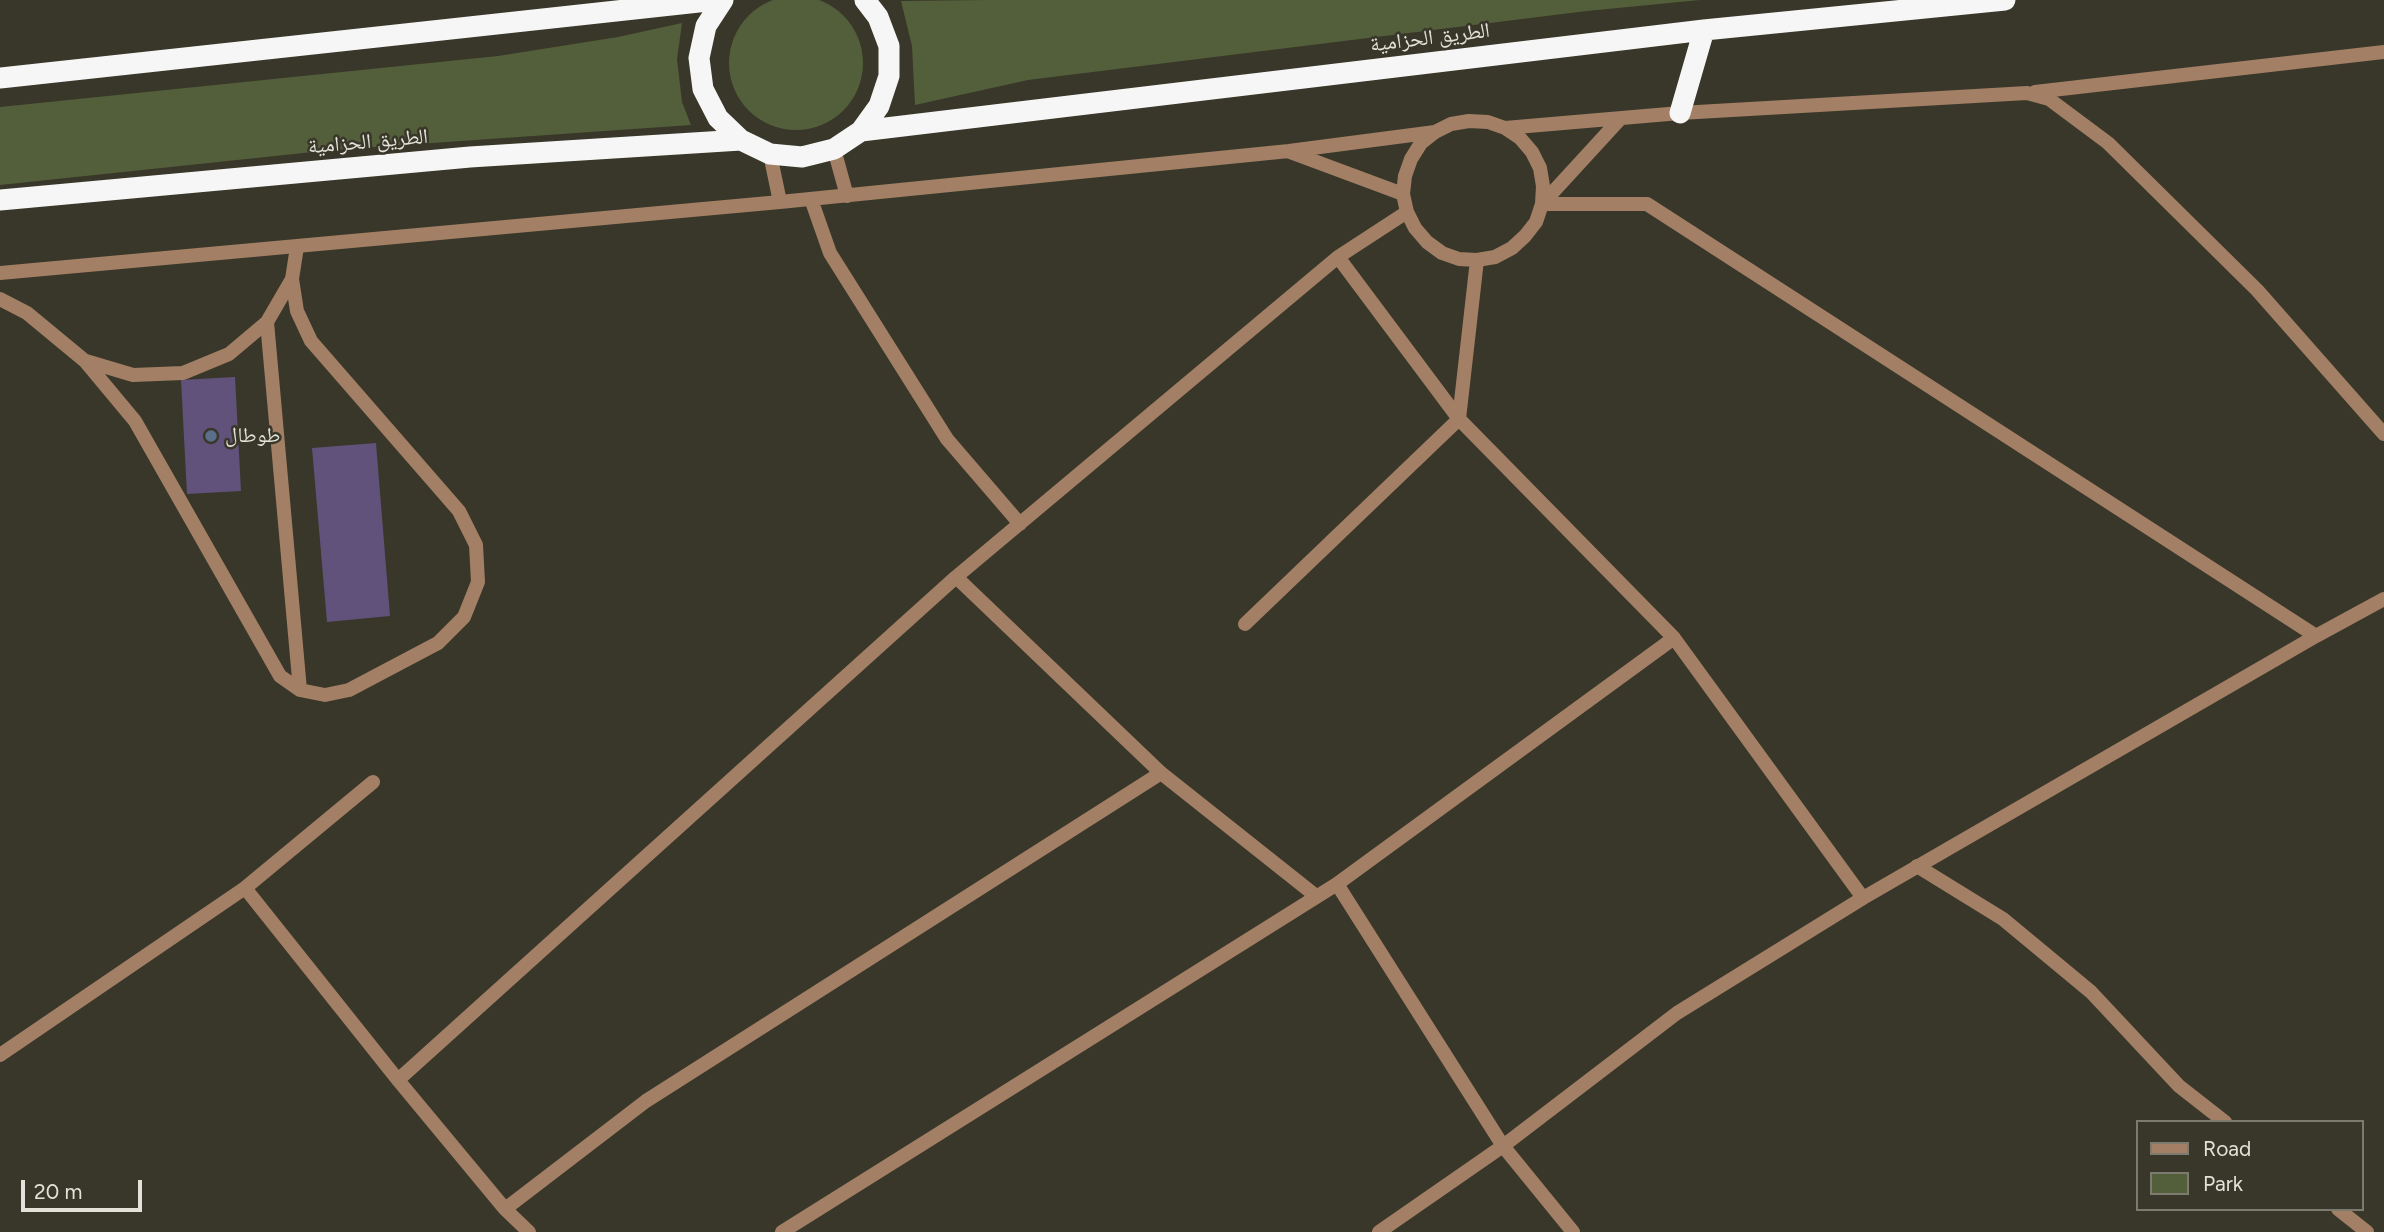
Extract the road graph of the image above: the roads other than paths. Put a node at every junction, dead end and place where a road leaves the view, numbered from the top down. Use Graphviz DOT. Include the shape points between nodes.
graph roads {
  1 [pos="717,0"];
  2 [pos="723,0"];
  3 [pos="865,0"];
  4 [pos="2005,0"];
  5 [pos="1704,30"];
  6 [pos="2384,52"];
  7 [pos="0,78"];
  8 [pos="2027,93"];
  9 [pos="1681,113"];
  10 [pos="1620,119"];
  11 [pos="1505,128"];
  12 [pos="861,131"];
  13 [pos="1435,132"];
  14 [pos="741,140"];
  15 [pos="834,149"];
  16 [pos="1289,151"];
  17 [pos="770,154"];
  18 [pos="1403,194"];
  19 [pos="846,196"];
  20 [pos="811,199"];
  21 [pos="0,200"];
  22 [pos="780,202"];
  23 [pos="1542,204"];
  24 [pos="1407,212"];
  25 [pos="298,247"];
  26 [pos="1338,257"];
  27 [pos="1477,260"];
  28 [pos="0,273"];
  29 [pos="292,279"];
  30 [pos="0,299"];
  31 [pos="267,322"];
  32 [pos="85,361"];
  33 [pos="1459,419"];
  34 [pos="2384,434"];
  35 [pos="1020,524"];
  36 [pos="956,578"];
  37 [pos="2384,599"];
  38 [pos="1245,624"];
  39 [pos="2316,636"];
  40 [pos="1674,638"];
  41 [pos="300,690"];
  42 [pos="1161,773"];
  43 [pos="373,782"];
  44 [pos="1917,866"];
  45 [pos="1337,884"];
  46 [pos="245,888"];
  47 [pos="1316,896"];
  48 [pos="1863,898"];
  49 [pos="0,1055"];
  50 [pos="398,1080"];
  51 [pos="2222,1120"];
  52 [pos="1503,1146"];
  53 [pos="505,1209"];
  54 [pos="2341,1211"];
  55 [pos="529,1232"];
  56 [pos="782,1232"];
  57 [pos="1380,1232"];
  58 [pos="1573,1232"];
  59 [pos="2367,1232"];
  1 -- 7 [label="highway"];
  2 -- 14 [label="highway, الطريق الحزامية" via="706,26 699,58 703,89 718,118"];
  3 -- 12 [label="highway, الطريق الحزامية" via="878,17 888,46 888,76 879,106"];
  4 -- 5 [label="highway, الطريق الحزامية"];
  5 -- 9 [label="highway"];
  5 -- 12 [label="highway, الطريق الحزامية"];
  6 -- 8 [label="street"];
  8 -- 9 [label="street"];
  8 -- 34 [label="street" via="2049,99 2108,143 2257,290"];
  9 -- 10 [label="street"];
  10 -- 11 [label="street"];
  10 -- 23 [label="street"];
  11 -- 13 [label="street" via="1469,121"];
  11 -- 23 [label="street" via="1520,138 1540,168"];
  12 -- 15 [label="highway, الطريق الحزامية"];
  13 -- 16 [label="street"];
  13 -- 18 [label="street" via="1411,159"];
  14 -- 17 [label="highway, الطريق الحزامية"];
  14 -- 21 [label="highway, الطريق الحزامية" via="470,157"];
  15 -- 17 [label="highway, الطريق الحزامية" via="802,157"];
  15 -- 19 [label="street"];
  16 -- 18 [label="street"];
  16 -- 19 [label="street"];
  17 -- 22 [label="street"];
  18 -- 24 [label="street"];
  19 -- 20 [label="street"];
  20 -- 22 [label="street"];
  20 -- 35 [label="street" via="830,253 947,439"];
  22 -- 25 [label="street"];
  23 -- 27 [label="street" via="1536,222 1512,248"];
  23 -- 39 [label="street" via="1647,204"];
  24 -- 26 [label="street"];
  24 -- 27 [label="street" via="1415,228 1442,253"];
  25 -- 28 [label="street"];
  25 -- 29 [label="street"];
  26 -- 33 [label="street"];
  26 -- 35 [label="street"];
  27 -- 33 [label="street"];
  29 -- 31 [label="street"];
  29 -- 41 [label="street" via="298,312 311,341 459,511 476,545 478,582 464,617 438,643 349,690 325,695"];
  30 -- 32 [label="street" via="27,313"];
  31 -- 32 [label="street" via="229,354 183,373 133,375"];
  31 -- 41 [label="street"];
  32 -- 41 [label="street" via="135,421 280,676"];
  33 -- 38 [label="street"];
  33 -- 40 [label="street"];
  35 -- 36 [label="street"];
  36 -- 42 [label="street"];
  36 -- 50 [label="street"];
  37 -- 39 [label="street"];
  39 -- 44 [label="street"];
  40 -- 45 [label="street"];
  40 -- 48 [label="street"];
  42 -- 47 [label="street"];
  42 -- 53 [label="street" via="646,1101"];
  43 -- 46 [label="street"];
  44 -- 48 [label="street"];
  44 -- 51 [label="street" via="2003,919 2072,976 2179,1086"];
  45 -- 47 [label="street"];
  45 -- 52 [label="street"];
  46 -- 49 [label="street"];
  46 -- 50 [label="street"];
  47 -- 56 [label="street"];
  48 -- 52 [label="street" via="1677,1013"];
  50 -- 53 [label="street"];
  52 -- 57 [label="street"];
  52 -- 58 [label="street"];
  53 -- 55 [label="street"];
  54 -- 59 [label="street"];
}
